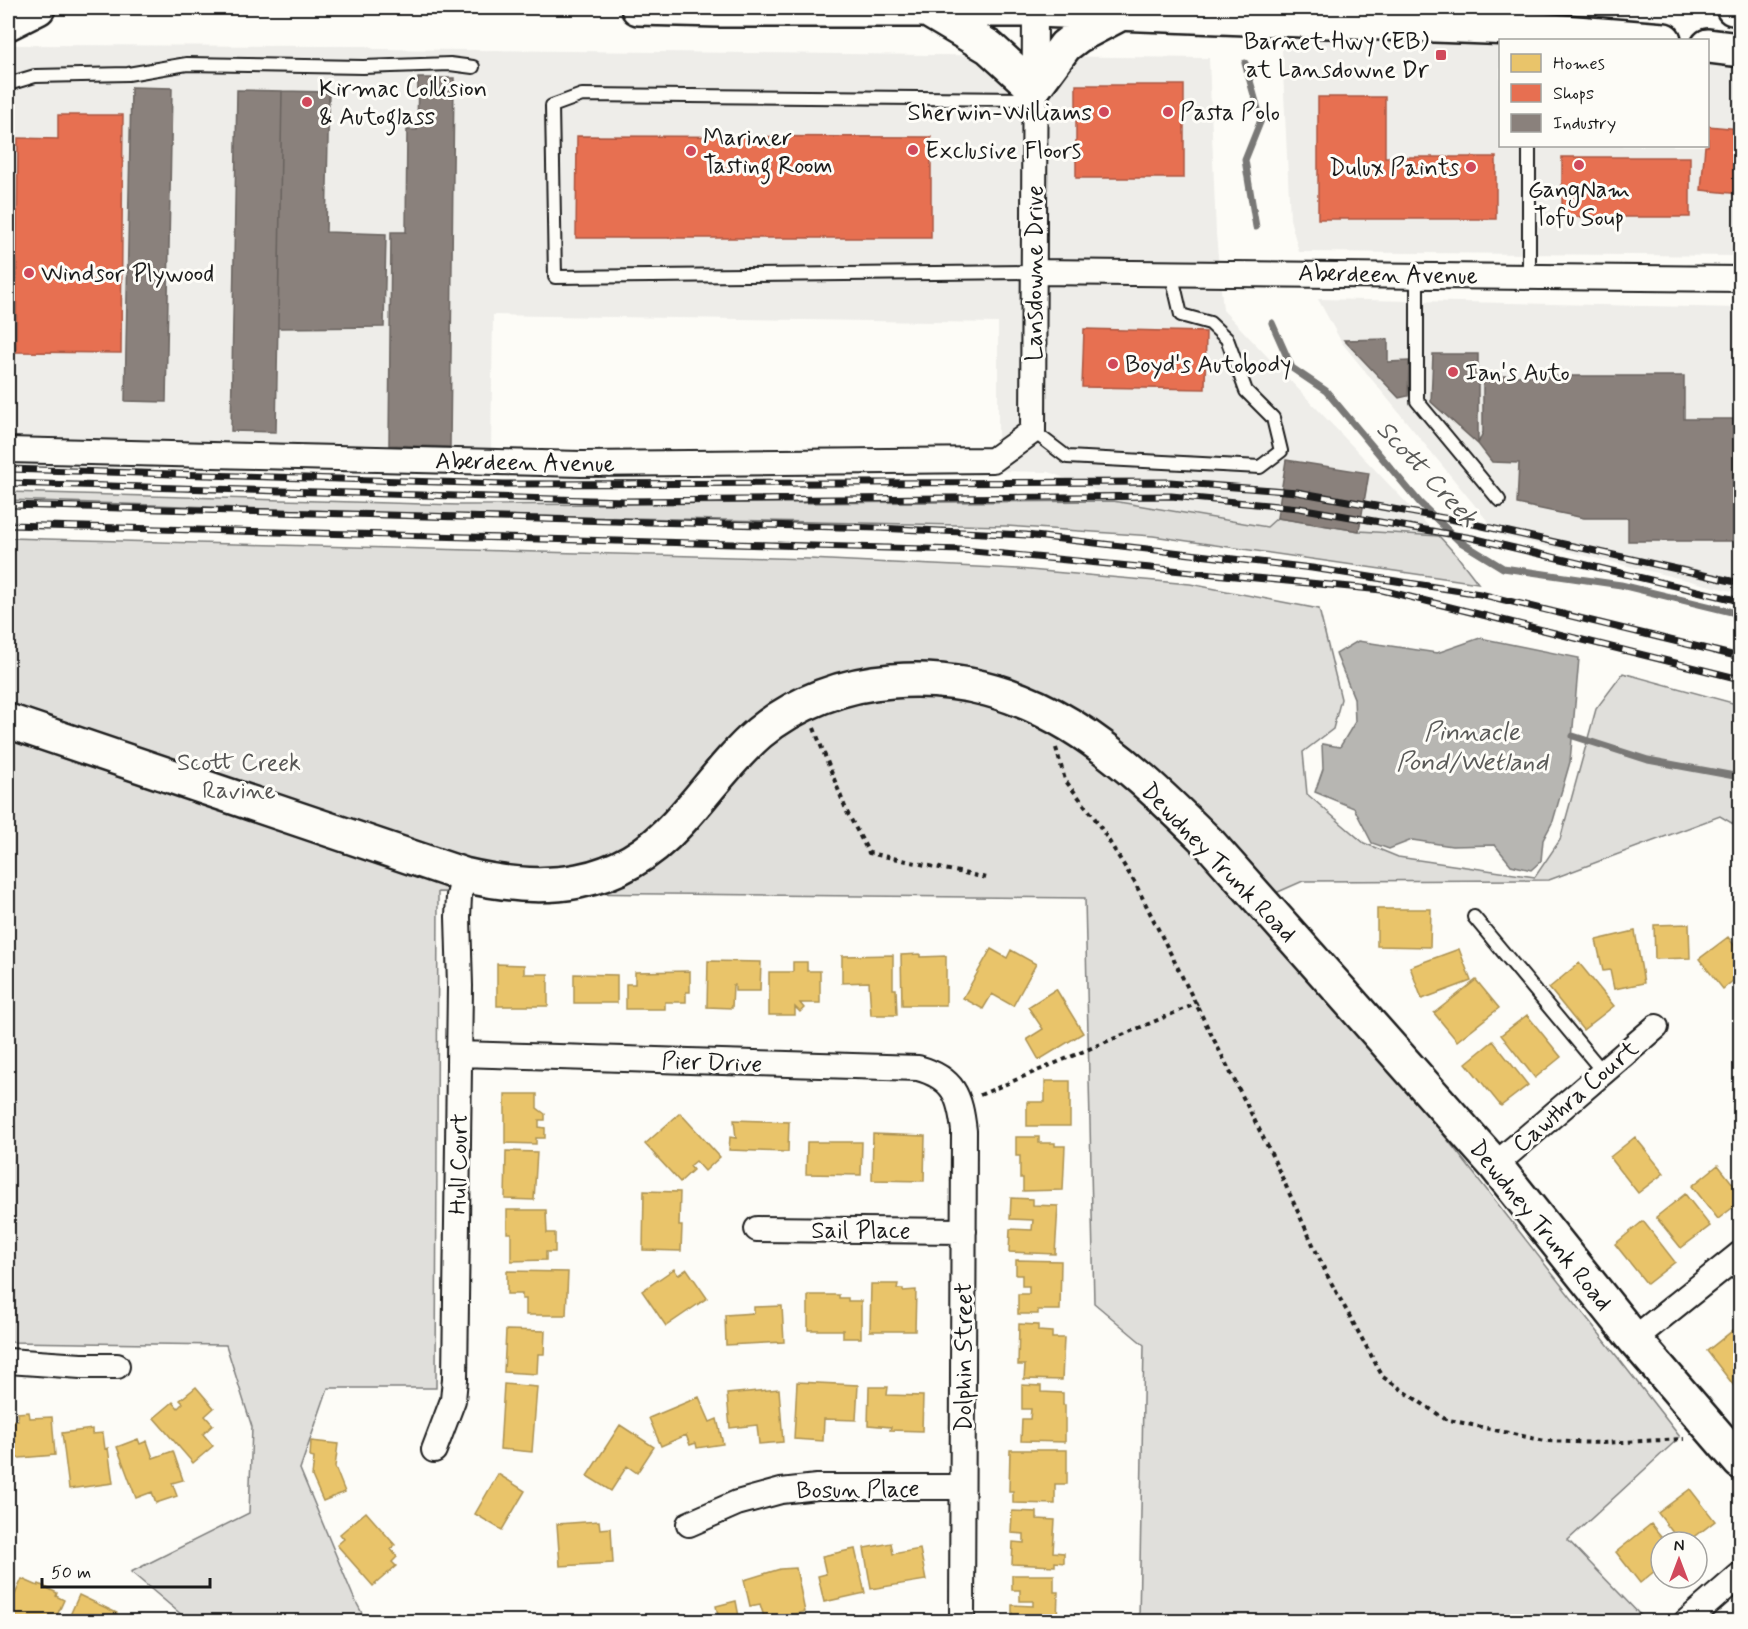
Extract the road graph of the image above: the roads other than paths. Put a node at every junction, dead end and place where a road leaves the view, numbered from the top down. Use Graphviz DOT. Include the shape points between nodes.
graph roads {
  1 [pos="39,8"];
  2 [pos="638,8"];
  3 [pos="1035,8"];
  4 [pos="1733,8"];
  5 [pos="1740,8"];
  6 [pos="925,9"];
  7 [pos="1123,12"];
  8 [pos="8,23"];
  9 [pos="1637,39"];
  10 [pos="1709,46"];
  11 [pos="1740,50"];
  12 [pos="473,67"];
  13 [pos="8,84"];
  14 [pos="1034,94"];
  15 [pos="1529,147"];
  16 [pos="1035,272"];
  17 [pos="1171,272"];
  18 [pos="1417,274"];
  19 [pos="1529,276"];
  20 [pos="1740,279"];
  21 [pos="1034,431"];
  22 [pos="8,450"];
  23 [pos="1499,500"];
  24 [pos="8,721"];
  25 [pos="464,875"];
  26 [pos="1474,917"];
  27 [pos="1656,1027"];
  28 [pos="460,1054"];
  29 [pos="1603,1072"];
  30 [pos="967,1094"];
  31 [pos="1495,1165"];
  32 [pos="757,1229"];
  33 [pos="964,1231"];
  34 [pos="1740,1254"];
  35 [pos="1634,1339"];
  36 [pos="8,1361"];
  37 [pos="117,1366"];
  38 [pos="434,1450"];
  39 [pos="1740,1462"];
  40 [pos="962,1487"];
  41 [pos="689,1524"];
  42 [pos="1740,1575"];
  43 [pos="962,1622"];
  44 [pos="1686,1622"];
  1 -- 8 [label="main road"];
  2 -- 6 [label="main road"];
  3 -- 6 [label="main road"];
  3 -- 7 [label="main road"];
  3 -- 14 [label="street, Lansdowne Drive"];
  4 -- 5 [label="main road"];
  6 -- 14 [label="main road" via="989,47"];
  7 -- 9 [label="main road" via="1502,28"];
  7 -- 14 [label="main road" via="1065,46"];
  10 -- 11 [label="main road"];
  12 -- 13 [label="lane" via="187,64 128,74 35,76"];
  14 -- 16 [label="street, Lansdowne Drive"];
  14 -- 16 [label="lane" via="582,95 552,106 555,278"];
  15 -- 19 [label="lane"];
  16 -- 17 [label="street, Aberdeen Avenue"];
  16 -- 21 [label="street, Lansdowne Drive"];
  17 -- 18 [label="street, Aberdeen Avenue"];
  17 -- 21 [label="lane" via="1181,315 1210,323 1227,339 1246,391 1273,418 1281,451 1260,467 1067,457"];
  18 -- 19 [label="street, Aberdeen Avenue"];
  18 -- 23 [label="lane" via="1417,401"];
  19 -- 20 [label="street, Aberdeen Avenue"];
  21 -- 22 [label="street, Aberdeen Avenue" via="993,460 581,464"];
  24 -- 25 [label="main road, Dewdney Trunk Road"];
  25 -- 28 [label="street, Hull Court" via="458,917"];
  25 -- 31 [label="main road, Dewdney Trunk Road" via="509,884 548,886 587,880 624,866 651,849 677,825 731,760 761,732 785,714 822,696 877,682 923,679 992,689 1048,712 1106,749 1162,797 1211,845"];
  26 -- 29 [label="lane"];
  27 -- 29 [label="street, Cawthra Court"];
  28 -- 30 [label="street, Pier Drive" via="918,1068 933,1072"];
  28 -- 38 [label="street, Hull Court" via="455,1379 453,1400"];
  29 -- 31 [label="street, Cawthra Court"];
  30 -- 33 [label="street, Dolphin Street"];
  31 -- 35 [label="main road, Dewdney Trunk Road"];
  32 -- 33 [label="street, Sail Place"];
  33 -- 40 [label="street, Dolphin Street"];
  34 -- 35 [label="street"];
  35 -- 39 [label="main road, Dewdney Trunk Road"];
  36 -- 37 [label="street"];
  40 -- 41 [label="street, Bosun Place" via="817,1487 781,1491 737,1503"];
  40 -- 43 [label="street, Dolphin Street"];
  42 -- 44 [label="street"];
}
